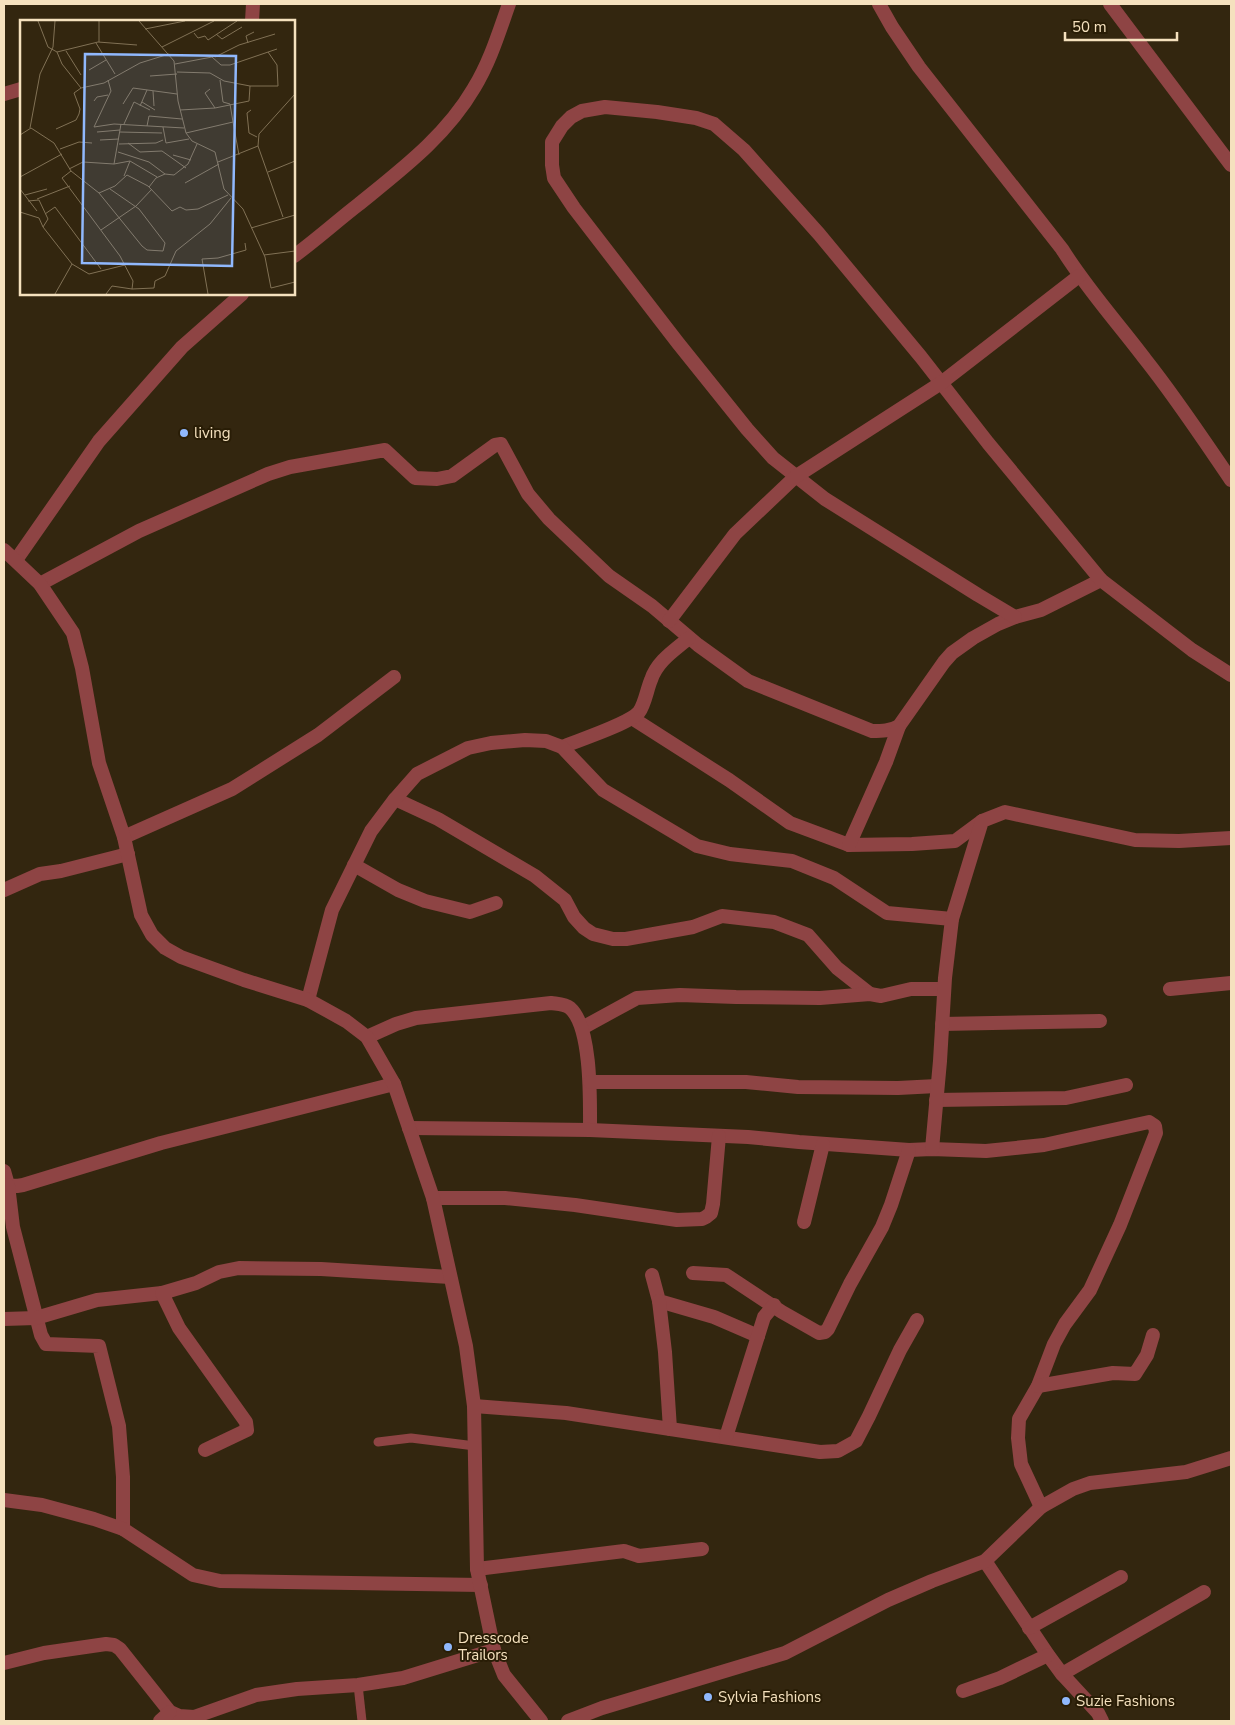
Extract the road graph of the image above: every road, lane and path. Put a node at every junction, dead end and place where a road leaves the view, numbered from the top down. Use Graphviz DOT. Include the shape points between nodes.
graph roads {
  1 [pos="253,4"];
  2 [pos="509,4"];
  3 [pos="879,4"];
  4 [pos="1110,4"];
  5 [pos="252,20"];
  6 [pos="20,89"];
  7 [pos="4,94"];
  8 [pos="1231,164"];
  9 [pos="295,255"];
  10 [pos="1079,276"];
  11 [pos="241,295"];
  12 [pos="941,383"];
  13 [pos="795,477"];
  14 [pos="1231,480"];
  15 [pos="4,550"];
  16 [pos="16,560"];
  17 [pos="1101,580"];
  18 [pos="40,584"];
  19 [pos="1015,617"];
  20 [pos="669,621"];
  21 [pos="689,638"];
  22 [pos="1231,675"];
  23 [pos="394,677"];
  24 [pos="632,718"];
  25 [pos="899,726"];
  26 [pos="562,747"];
  27 [pos="395,799"];
  28 [pos="982,820"];
  29 [pos="124,837"];
  30 [pos="1231,838"];
  31 [pos="849,845"];
  32 [pos="128,854"];
  33 [pos="354,866"];
  34 [pos="4,890"];
  35 [pos="496,904"];
  36 [pos="952,919"];
  37 [pos="1231,983"];
  38 [pos="944,989"];
  39 [pos="1170,989"];
  40 [pos="870,994"];
  41 [pos="308,1000"];
  42 [pos="1100,1021"];
  43 [pos="942,1024"];
  44 [pos="582,1028"];
  45 [pos="367,1037"];
  46 [pos="590,1082"];
  47 [pos="394,1084"];
  48 [pos="1126,1085"];
  49 [pos="937,1093"];
  50 [pos="409,1128"];
  51 [pos="590,1130"];
  52 [pos="720,1136"];
  53 [pos="823,1144"];
  54 [pos="932,1149"];
  55 [pos="909,1150"];
  56 [pos="4,1171"];
  57 [pos="8,1185"];
  58 [pos="432,1198"];
  59 [pos="804,1222"];
  60 [pos="693,1273"];
  61 [pos="652,1275"];
  62 [pos="450,1277"];
  63 [pos="162,1292"];
  64 [pos="659,1301"];
  65 [pos="774,1305"];
  66 [pos="36,1318"];
  67 [pos="4,1319"];
  68 [pos="917,1320"];
  69 [pos="1152,1335"];
  70 [pos="758,1336"];
  71 [pos="1038,1386"];
  72 [pos="474,1406"];
  73 [pos="670,1429"];
  74 [pos="726,1437"];
  75 [pos="378,1442"];
  76 [pos="475,1446"];
  77 [pos="204,1450"];
  78 [pos="1231,1458"];
  79 [pos="4,1500"];
  80 [pos="1041,1507"];
  81 [pos="123,1529"];
  82 [pos="702,1550"];
  83 [pos="986,1561"];
  84 [pos="477,1569"];
  85 [pos="1121,1577"];
  86 [pos="481,1585"];
  87 [pos="1204,1592"];
  88 [pos="1029,1628"];
  89 [pos="494,1650"];
  90 [pos="1048,1655"];
  91 [pos="4,1662"];
  92 [pos="1062,1674"];
  93 [pos="358,1685"];
  94 [pos="963,1691"];
  95 [pos="170,1712"];
  96 [pos="160,1721"];
  97 [pos="362,1721"];
  98 [pos="541,1721"];
  99 [pos="568,1721"];
  100 [pos="1102,1721"];
  1 -- 5 [label="street"];
  2 -- 9 [label="street" via="475,87 435,140"];
  3 -- 10 [label="street" via="919,67 1062,249"];
  4 -- 8 [label="street"];
  6 -- 7 [label="street"];
  10 -- 12 [label="street"];
  10 -- 14 [label="street" via="1145,359"];
  11 -- 16 [label="street" via="182,346 99,441"];
  12 -- 13 [label="street"];
  12 -- 13 [label="street" via="819,234 744,150 714,124 696,118 605,107 571,117 552,142 554,178 747,429"];
  12 -- 17 [label="street"];
  13 -- 19 [label="street"];
  13 -- 20 [label="street" via="735,534"];
  15 -- 16 [label="street"];
  16 -- 18 [label="street"];
  17 -- 19 [label="street" via="1041,610"];
  17 -- 22 [label="street" via="1192,650"];
  18 -- 20 [label="street" via="139,531 284,468 385,450 415,478 437,480 452,476 498,443 528,494 549,519 608,576"];
  18 -- 29 [label="street" via="72,633 82,668 99,763"];
  19 -- 25 [label="street" via="973,638 952,653"];
  20 -- 21 [label="street"];
  21 -- 24 [label="street" via="657,667 639,712"];
  21 -- 25 [label="street" via="748,681 872,731 888,731"];
  23 -- 29 [label="street" via="318,735 232,789"];
  24 -- 26 [label="street"];
  24 -- 31 [label="street" via="790,823"];
  25 -- 31 [label="street"];
  26 -- 27 [label="street" via="546,741 525,740 468,748 417,774"];
  26 -- 36 [label="street" via="603,790 697,846 730,854 792,861 834,878 887,913"];
  27 -- 33 [label="street" via="371,831"];
  27 -- 40 [label="street" via="438,819 535,876 565,900 574,917 593,934 626,939 693,927 722,916 774,922 808,935 837,968"];
  28 -- 30 [label="street" via="1005,812 1135,840"];
  28 -- 31 [label="street" via="955,841"];
  28 -- 36 [label="street"];
  29 -- 32 [label="street"];
  32 -- 34 [label="street" via="40,874"];
  32 -- 41 [label="street" via="141,915 152,935 165,948 244,980"];
  33 -- 35 [label="street" via="425,902 470,912"];
  33 -- 41 [label="street" via="332,910"];
  36 -- 38 [label="street"];
  37 -- 39 [label="street"];
  38 -- 40 [label="street" via="911,989 881,996"];
  38 -- 43 [label="street"];
  40 -- 44 [label="street" via="820,998 680,995 637,998"];
  41 -- 45 [label="street" via="346,1020"];
  42 -- 43 [label="street"];
  43 -- 49 [label="street"];
  44 -- 45 [label="street" via="570,1008 551,1004 416,1018"];
  44 -- 46 [label="street"];
  45 -- 47 [label="street"];
  46 -- 49 [label="street" via="746,1082 798,1087 898,1088"];
  46 -- 51 [label="street"];
  47 -- 50 [label="street"];
  47 -- 57 [label="street" via="161,1143 23,1185"];
  48 -- 49 [label="street" via="1066,1098"];
  49 -- 54 [label="street"];
  50 -- 51 [label="street"];
  50 -- 58 [label="street"];
  51 -- 52 [label="street"];
  52 -- 53 [label="street"];
  52 -- 58 [label="street" via="713,1204 711,1213 702,1219 677,1220 505,1198"];
  53 -- 55 [label="street"];
  53 -- 59 [label="street"];
  54 -- 55 [label="street"];
  54 -- 71 [label="street" via="986,1151 1035,1146 1149,1122 1155,1126 1156,1133 1120,1225 1090,1290 1054,1344"];
  55 -- 65 [label="street" via="892,1205 828,1329 820,1333"];
  56 -- 57 [label="street"];
  57 -- 66 [label="street" via="13,1227"];
  58 -- 62 [label="street"];
  60 -- 65 [label="street" via="726,1275"];
  61 -- 64 [label="street"];
  62 -- 63 [label="street" via="321,1268 239,1268"];
  62 -- 72 [label="street" via="466,1346"];
  63 -- 66 [label="street" via="97,1300"];
  63 -- 77 [label="street" via="179,1328 246,1422 247,1430"];
  64 -- 70 [label="street" via="714,1317"];
  64 -- 73 [label="street"];
  65 -- 70 [label="street" via="764,1317"];
  66 -- 67 [label="street"];
  66 -- 81 [label="street" via="46,1344 99,1346 119,1426"];
  68 -- 74 [label="street" via="861,1432 848,1446 838,1451 820,1452"];
  69 -- 71 [label="street" via="1147,1355 1135,1374 1114,1373"];
  70 -- 74 [label="street"];
  71 -- 80 [label="street" via="1019,1419 1018,1438 1021,1464"];
  72 -- 73 [label="street" via="566,1413"];
  72 -- 76 [label="street"];
  73 -- 74 [label="street"];
  75 -- 76 [label="lane" via="411,1438"];
  76 -- 84 [label="street"];
  78 -- 80 [label="street" via="1186,1472 1090,1484 1073,1489"];
  79 -- 81 [label="street" via="42,1505"];
  80 -- 83 [label="street"];
  81 -- 86 [label="street" via="193,1575 208,1580"];
  82 -- 84 [label="street" via="639,1556 624,1551"];
  83 -- 88 [label="street"];
  83 -- 99 [label="street" via="888,1600 785,1653"];
  84 -- 86 [label="street"];
  85 -- 88 [label="street"];
  86 -- 89 [label="street"];
  87 -- 92 [label="street"];
  88 -- 90 [label="street"];
  89 -- 93 [label="street" via="403,1678"];
  89 -- 98 [label="street" via="504,1675"];
  90 -- 92 [label="street"];
  90 -- 94 [label="street"];
  91 -- 95 [label="street" via="44,1653 114,1645"];
  92 -- 100 [label="street"];
  93 -- 95 [label="street" via="256,1695 194,1717"];
  93 -- 97 [label="lane"];
  95 -- 96 [label="street"];
}
